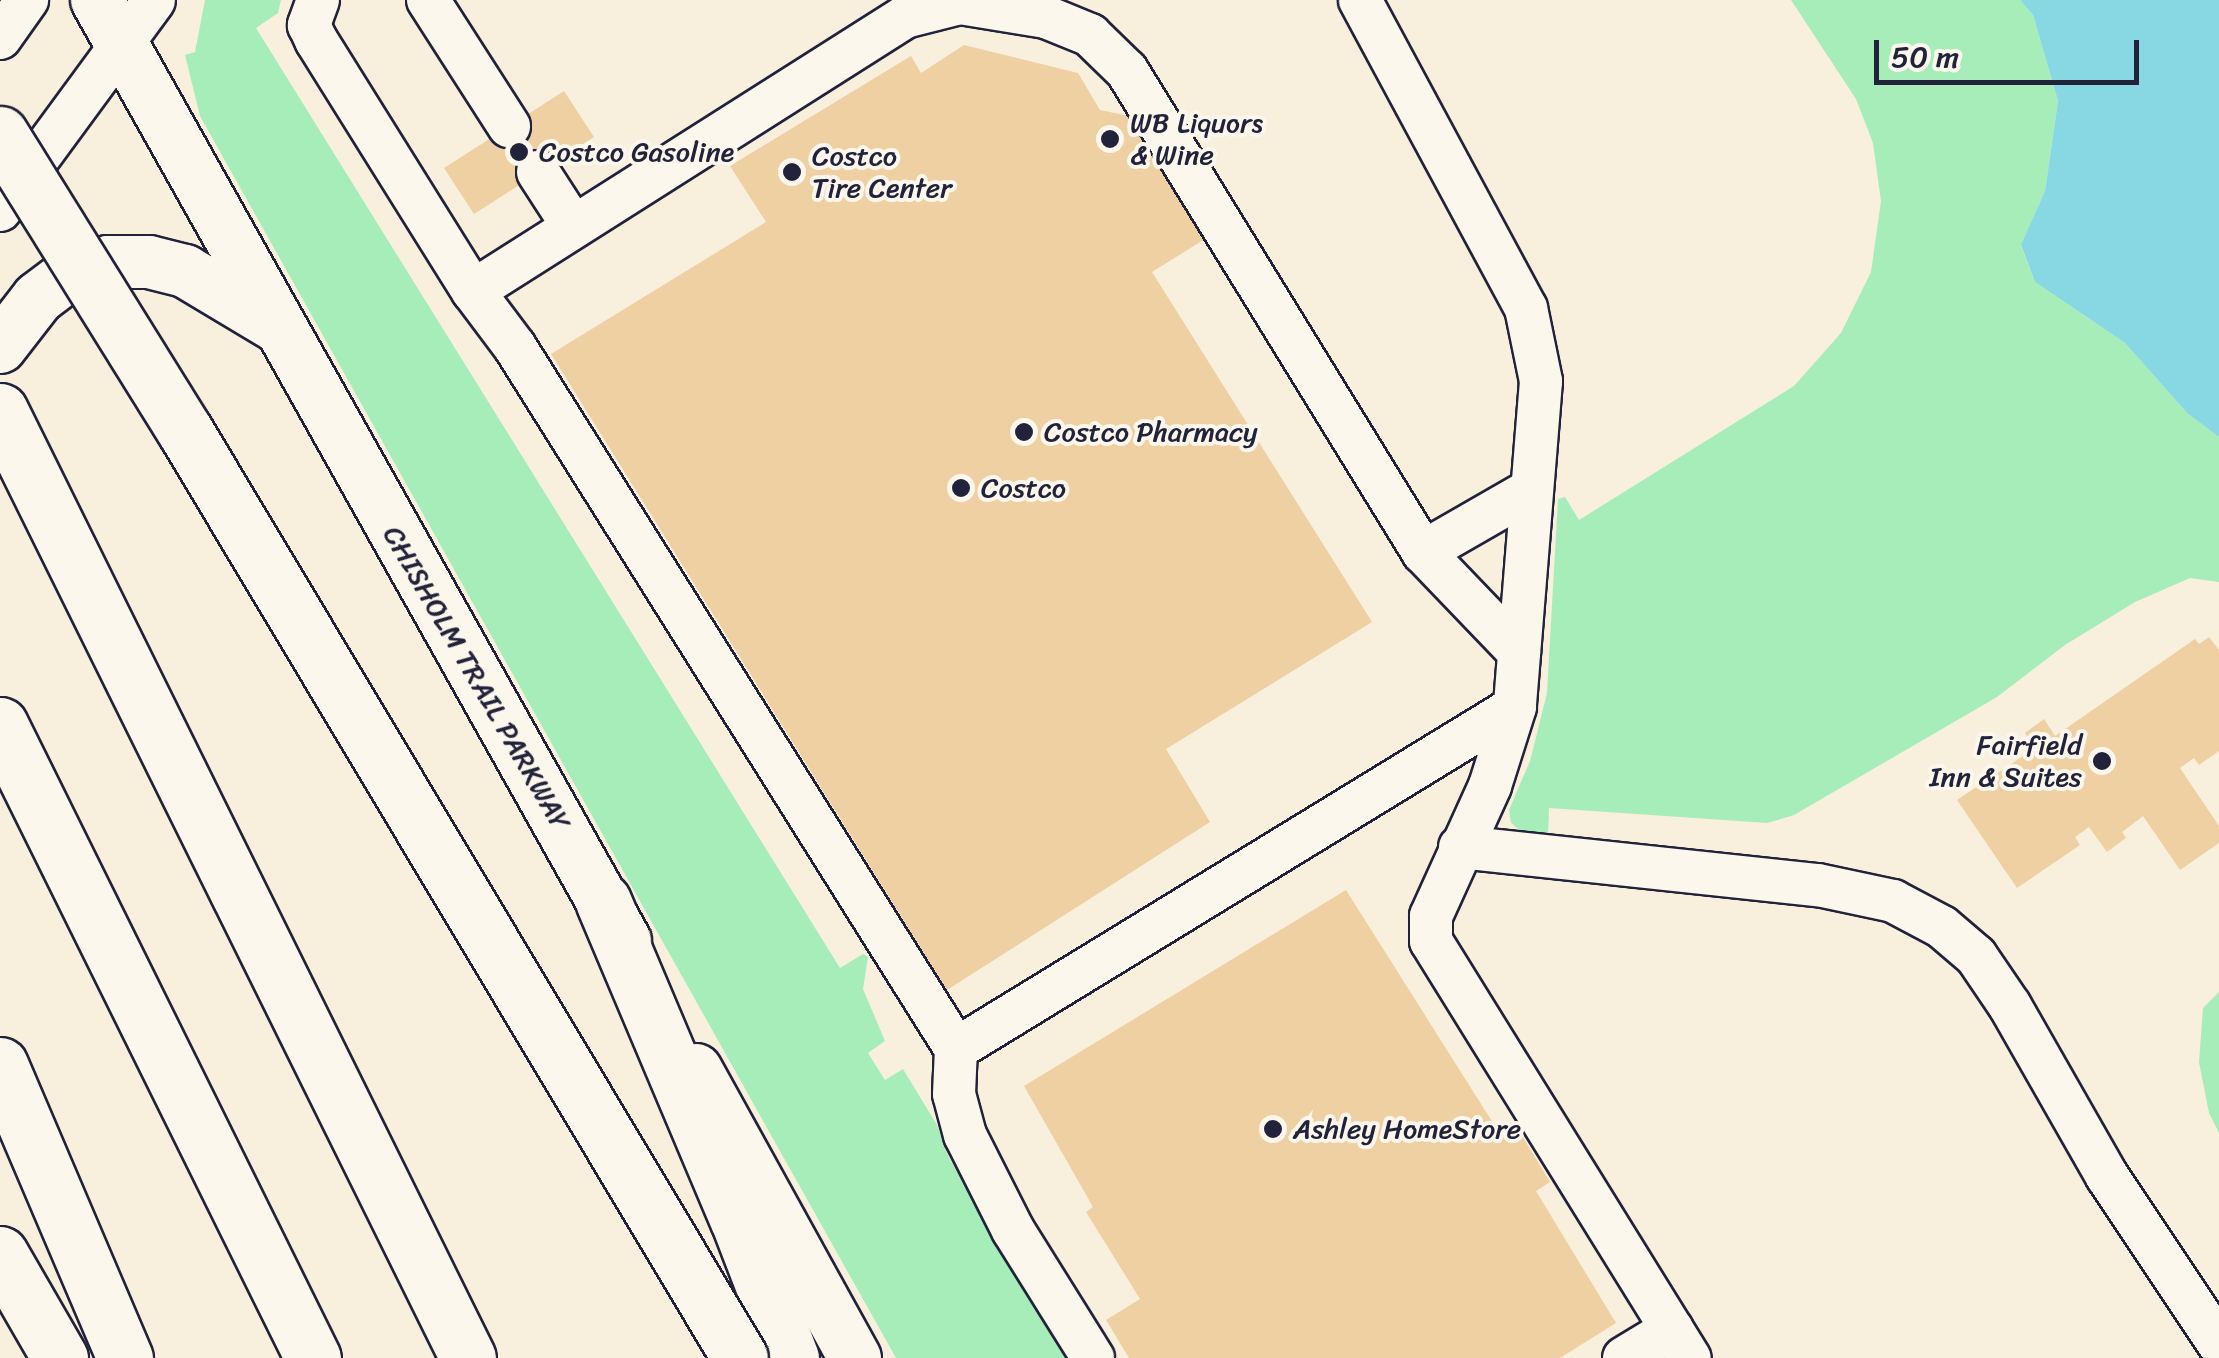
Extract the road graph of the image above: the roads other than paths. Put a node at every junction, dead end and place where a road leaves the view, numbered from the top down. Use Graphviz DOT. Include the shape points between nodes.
graph roads {
  1 [pos="28,0"];
  2 [pos="98,0"];
  3 [pos="154,0"];
  4 [pos="318,0"];
  5 [pos="428,0"];
  6 [pos="1360,0"];
  7 [pos="0,38"];
  8 [pos="122,45"];
  9 [pos="509,126"];
  10 [pos="0,134"];
  11 [pos="538,172"];
  12 [pos="0,210"];
  13 [pos="573,226"];
  14 [pos="473,291"];
  15 [pos="278,327"];
  16 [pos="0,347"];
  17 [pos="3,418"];
  18 [pos="1532,490"];
  19 [pos="1422,552"];
  20 [pos="1519,652"];
  21 [pos="1516,707"];
  22 [pos="0,725"];
  23 [pos="1460,847"];
  24 [pos="603,901"];
  25 [pos="956,1049"];
  26 [pos="0,1065"];
  27 [pos="0,1254"];
  28 [pos="0,1278"];
  29 [pos="1681,1343"];
  30 [pos="2219,1344"];
  31 [pos="37,1358"];
  32 [pos="60,1358"];
  33 [pos="125,1358"];
  34 [pos="313,1358"];
  35 [pos="468,1358"];
  36 [pos="740,1358"];
  37 [pos="791,1358"];
  38 [pos="855,1358"];
  39 [pos="1093,1358"];
  40 [pos="1624,1358"];
  41 [pos="2198,1358"];
  1 -- 7 [label="street"];
  2 -- 8 [label="main road, CHISHOLM TRAIL PARKWAY"];
  3 -- 8 [label="street"];
  4 -- 14 [label="street" via="309,25 316,40"];
  5 -- 9 [label="street"];
  6 -- 18 [label="street" via="1526,308 1541,380"];
  8 -- 12 [label="street"];
  8 -- 15 [label="main road, CHISHOLM TRAIL PARKWAY"];
  10 -- 36 [label="highway, bridge"];
  11 -- 13 [label="street"];
  13 -- 14 [label="street"];
  13 -- 19 [label="street" via="905,17 960,3 1046,17 1090,35 1128,70"];
  14 -- 25 [label="street" via="515,347"];
  15 -- 16 [label="main road" via="185,270 108,262 69,275 38,298"];
  15 -- 24 [label="main road, CHISHOLM TRAIL PARKWAY"];
  17 -- 35 [label="highway"];
  18 -- 19 [label="street"];
  18 -- 20 [label="street"];
  19 -- 20 [label="street"];
  20 -- 21 [label="street"];
  21 -- 23 [label="street" via="1490,786"];
  21 -- 25 [label="street"];
  22 -- 34 [label="highway"];
  23 -- 29 [label="street" via="1431,916 1431,942"];
  23 -- 30 [label="street" via="1818,885 1893,901 1942,927 1976,956 2010,1006 2107,1176"];
  24 -- 37 [label="highway"];
  24 -- 38 [label="main road, CHISHOLM TRAIL PARKWAY"];
  25 -- 39 [label="street" via="954,1094 966,1135 1013,1230"];
  26 -- 33 [label="highway"];
  27 -- 32 [label="highway"];
  28 -- 31 [label="main road"];
  29 -- 40 [label="street"];
  30 -- 41 [label="street"];
}
